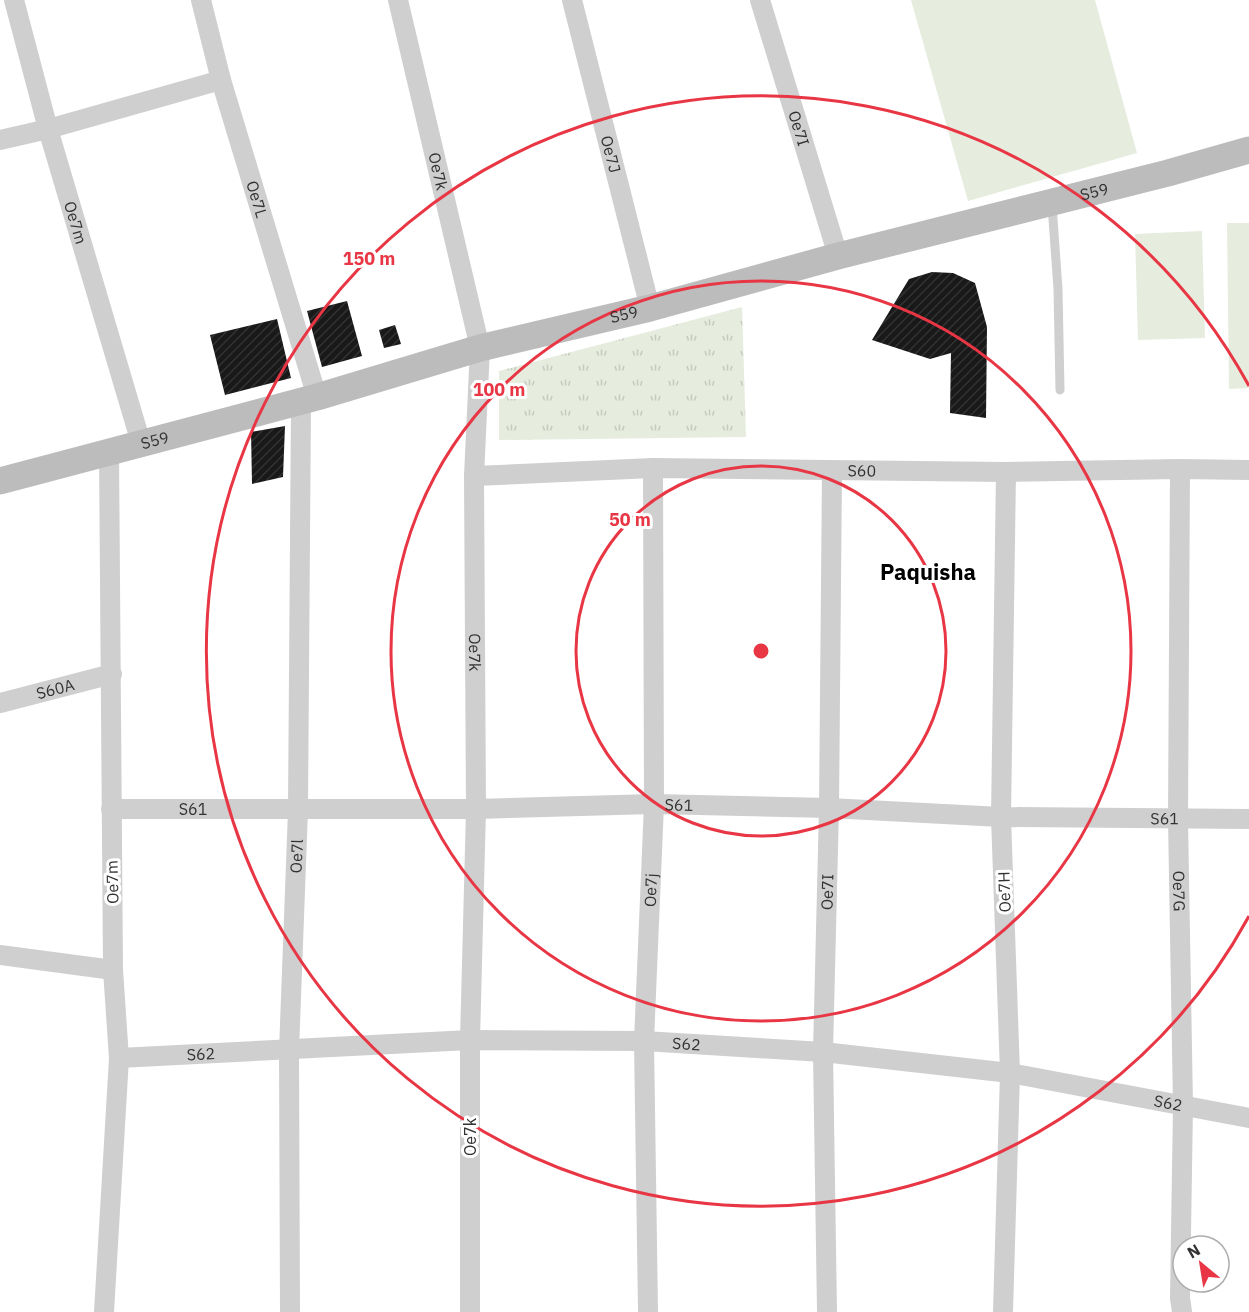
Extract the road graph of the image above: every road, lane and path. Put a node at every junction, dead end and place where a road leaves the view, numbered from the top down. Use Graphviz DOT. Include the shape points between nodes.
graph roads {
  1 [pos="14,0"];
  2 [pos="201,0"];
  3 [pos="398,0"];
  4 [pos="572,0"];
  5 [pos="760,0"];
  6 [pos="221,80"];
  7 [pos="48,129"];
  8 [pos="0,140"];
  9 [pos="1249,150"];
  10 [pos="1052,202"];
  11 [pos="838,256"];
  12 [pos="650,308"];
  13 [pos="480,348"];
  14 [pos="1060,390"];
  15 [pos="309,399"];
  16 [pos="141,443"];
  17 [pos="109,452"];
  18 [pos="653,468"];
  19 [pos="1179,469"];
  20 [pos="1249,470"];
  21 [pos="831,471"];
  22 [pos="1006,472"];
  23 [pos="474,476"];
  24 [pos="0,481"];
  25 [pos="112,674"];
  26 [pos="0,703"];
  27 [pos="654,804"];
  28 [pos="829,808"];
  29 [pos="111,809"];
  30 [pos="476,809"];
  31 [pos="298,810"];
  32 [pos="1001,817"];
  33 [pos="1178,819"];
  34 [pos="1249,819"];
  35 [pos="0,955"];
  36 [pos="113,970"];
  37 [pos="470,1040"];
  38 [pos="644,1041"];
  39 [pos="290,1051"];
  40 [pos="823,1052"];
  41 [pos="119,1058"];
  42 [pos="1010,1072"];
  43 [pos="1184,1106"];
  44 [pos="1249,1118"];
  45 [pos="104,1312"];
  46 [pos="291,1312"];
  47 [pos="470,1312"];
  48 [pos="648,1312"];
  49 [pos="827,1312"];
  50 [pos="1003,1312"];
  51 [pos="1182,1312"];
  1 -- 7 [label="street, Oe7m"];
  2 -- 6 [label="street, Oe7L"];
  3 -- 13 [label="street, Oe7k"];
  4 -- 12 [label="street, Oe7J"];
  5 -- 11 [label="street, Oe7I"];
  6 -- 7 [label="street"];
  6 -- 15 [label="street, Oe7L"];
  7 -- 8 [label="street"];
  7 -- 16 [label="street, Oe7m"];
  9 -- 10 [label="street, S59"];
  10 -- 11 [label="street, S59"];
  10 -- 14 [label="lane"];
  11 -- 12 [label="street, S59"];
  12 -- 13 [label="street, S59"];
  13 -- 15 [label="street, S59"];
  13 -- 23 [label="street, Oe7k"];
  15 -- 16 [label="street, S59"];
  15 -- 31 [label="street, Oe7l"];
  16 -- 17 [label="street, S59"];
  17 -- 24 [label="street, S59"];
  17 -- 25 [label="street, Oe7m"];
  18 -- 21 [label="street, S60"];
  18 -- 23 [label="street, S60"];
  18 -- 27 [label="street, Oe7j"];
  19 -- 20 [label="street, S60"];
  19 -- 22 [label="street, S60"];
  19 -- 33 [label="street, Oe7G"];
  21 -- 22 [label="street, S60"];
  21 -- 28 [label="street, Oe7I"];
  22 -- 32 [label="street, Oe7H"];
  23 -- 30 [label="street, Oe7k"];
  25 -- 26 [label="street, S60A"];
  25 -- 29 [label="street, Oe7m"];
  27 -- 28 [label="street, S61"];
  27 -- 30 [label="street, S61"];
  27 -- 38 [label="street, Oe7j"];
  28 -- 32 [label="street, S61"];
  28 -- 40 [label="street, Oe7I"];
  29 -- 31 [label="street, S61"];
  29 -- 36 [label="street, Oe7m"];
  30 -- 31 [label="street, S61"];
  30 -- 37 [label="street, Oe7k"];
  31 -- 39 [label="street, Oe7l"];
  32 -- 33 [label="street, S61"];
  32 -- 42 [label="street, Oe7H"];
  33 -- 34 [label="street, S61"];
  33 -- 43 [label="street, Oe7G"];
  35 -- 36 [label="street"];
  36 -- 41 [label="street, Oe7m"];
  37 -- 38 [label="street, S62"];
  37 -- 39 [label="street, S62"];
  37 -- 47 [label="street, Oe7k"];
  38 -- 40 [label="street, S62"];
  38 -- 48 [label="street, Oe7j"];
  39 -- 41 [label="street, S62"];
  39 -- 46 [label="street, Oe7l"];
  40 -- 42 [label="street, S62"];
  40 -- 49 [label="street, Oe7I"];
  41 -- 45 [label="street, Oe7m"];
  42 -- 43 [label="street, S62"];
  42 -- 50 [label="street, Oe7H"];
  43 -- 44 [label="street, S62"];
  43 -- 51 [label="street, Oe7G"];
}
